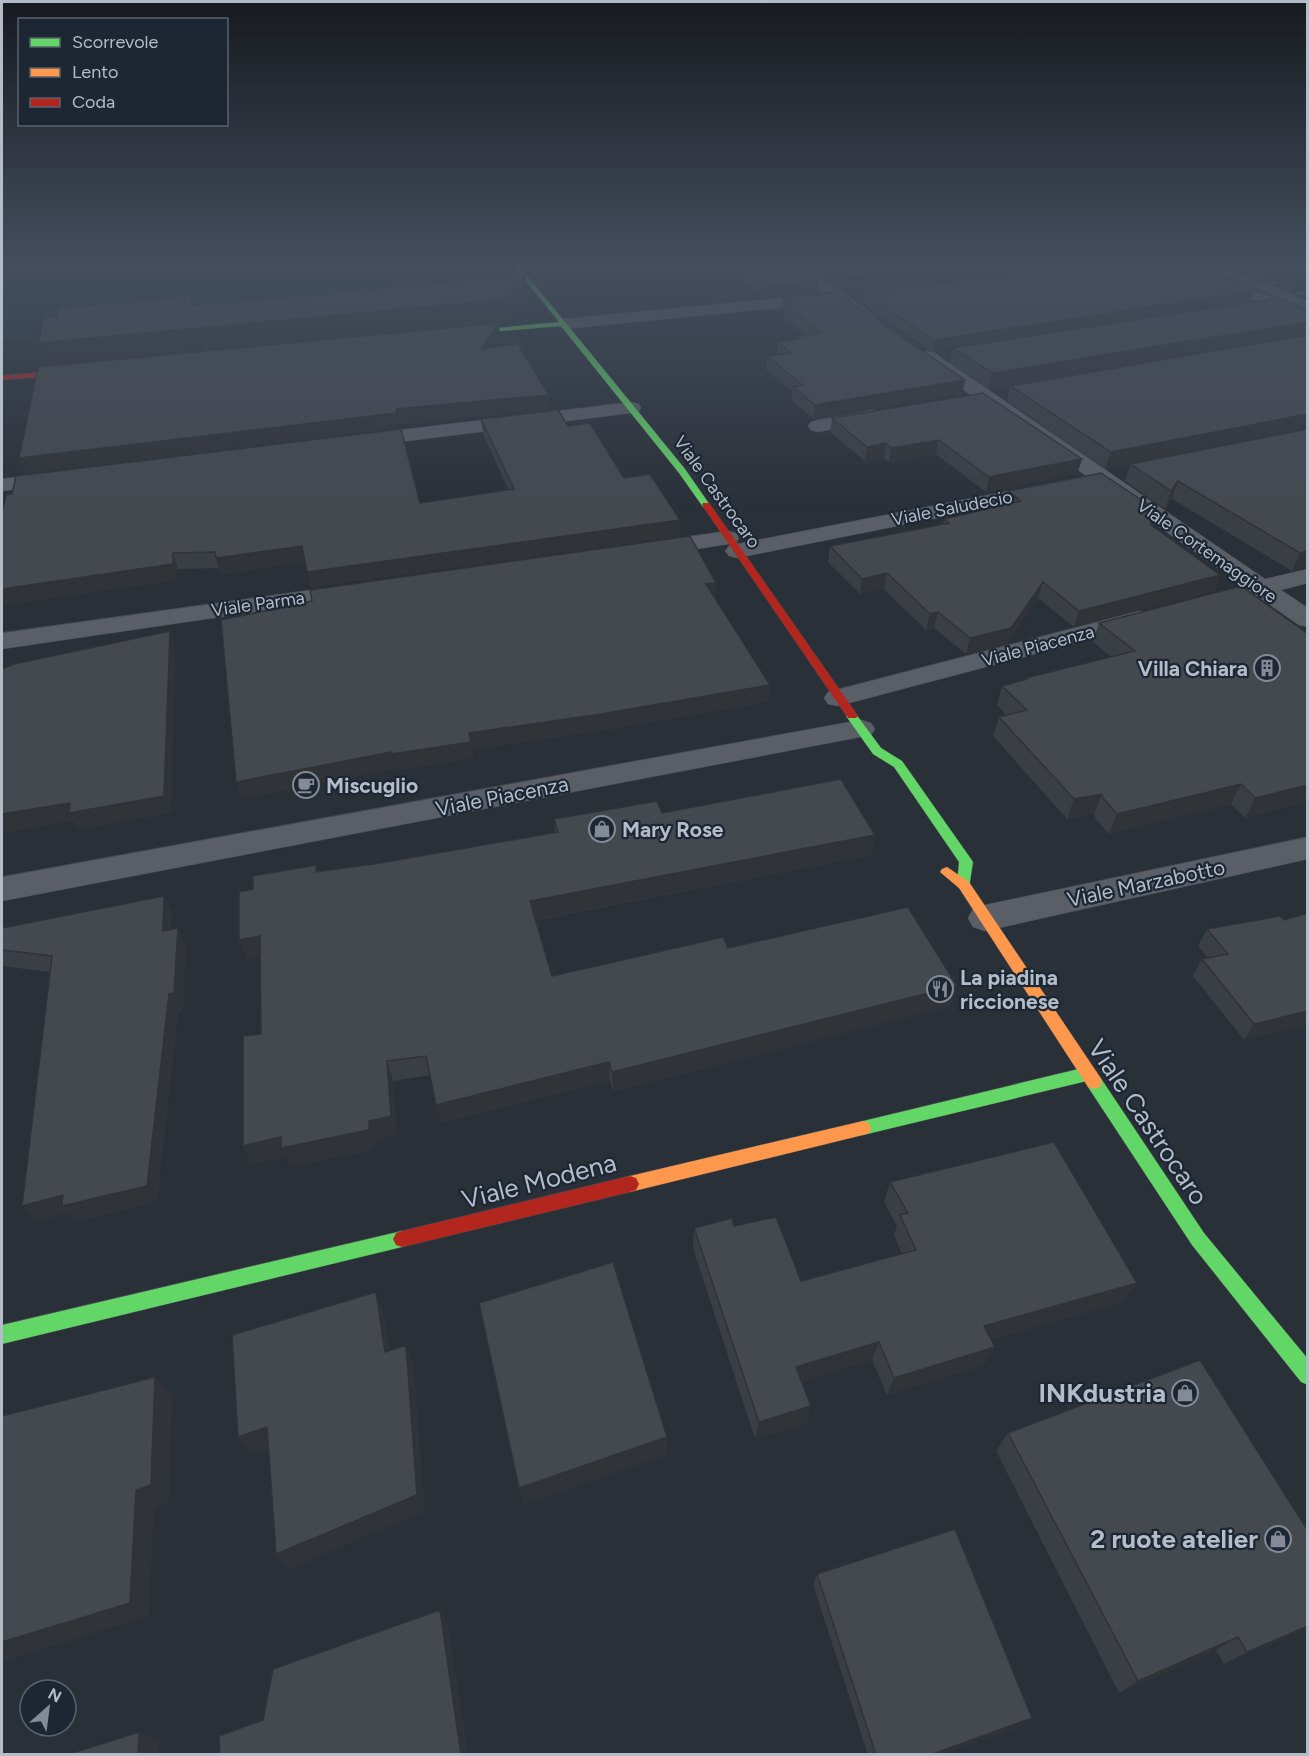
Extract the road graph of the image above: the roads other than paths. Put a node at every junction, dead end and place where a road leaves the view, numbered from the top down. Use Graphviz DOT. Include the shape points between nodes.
graph roads {
  1 [pos="580,345"];
  2 [pos="912,346"];
  3 [pos="953,355"];
  4 [pos="930,359"];
  5 [pos="95,369"];
  6 [pos="2,378"];
  7 [pos="1008,393"];
  8 [pos="986,397"];
  9 [pos="963,401"];
  10 [pos="632,408"];
  11 [pos="896,413"];
  12 [pos="818,426"];
  13 [pos="334,444"];
  14 [pos="1125,474"];
  15 [pos="73,476"];
  16 [pos="1102,478"];
  17 [pos="2,485"];
  18 [pos="733,544"];
  19 [pos="623,553"];
  20 [pos="1308,576"];
  21 [pos="377,588"];
  22 [pos="1261,588"];
  23 [pos="1227,597"];
  24 [pos="1158,614"];
  25 [pos="1308,620"];
  26 [pos="2,641"];
  27 [pos="838,698"];
  28 [pos="869,740"];
  29 [pos="876,766"];
  30 [pos="1308,848"];
  31 [pos="937,859"];
  32 [pos="964,885"];
  33 [pos="2,890"];
  34 [pos="985,918"];
  35 [pos="1087,1074"];
  36 [pos="2,1335"];
  37 [pos="1308,1375"];
  1 -- 10 [label="street, Viale Castrocaro"];
  2 -- 4 [label="street, Viale Cortemaggiore"];
  3 -- 4 [label="street"];
  4 -- 8 [label="street, Viale Cortemaggiore"];
  5 -- 6 [label="street"];
  7 -- 8 [label="street"];
  8 -- 9 [label="street"];
  8 -- 16 [label="street, Viale Cortemaggiore"];
  10 -- 13 [label="street"];
  10 -- 18 [label="street, Viale Castrocaro"];
  11 -- 12 [label="street"];
  14 -- 16 [label="street, Viale Saludecio"];
  15 -- 17 [label="street"];
  16 -- 18 [label="street, Viale Saludecio"];
  16 -- 22 [label="street, Viale Cortemaggiore"];
  18 -- 19 [label="street"];
  18 -- 27 [label="street, Viale Castrocaro"];
  20 -- 22 [label="street"];
  21 -- 26 [label="street, Viale Parma"];
  22 -- 23 [label="street"];
  22 -- 25 [label="street, Viale Cortemaggiore"];
  24 -- 27 [label="street, Viale Piacenza"];
  27 -- 28 [label="street, Viale Castrocaro"];
  28 -- 29 [label="street"];
  28 -- 32 [label="street, Viale Castrocaro" via="898,764 966,862"];
  28 -- 33 [label="street, Viale Piacenza"];
  30 -- 34 [label="street, Viale Marzabotto"];
  31 -- 32 [label="street, Viale Castrocaro" via="943,869"];
  32 -- 34 [label="street, Viale Castrocaro"];
  34 -- 35 [label="street, Viale Castrocaro"];
  35 -- 36 [label="street, Viale Modena"];
  35 -- 37 [label="street, Viale Castrocaro" via="1198,1239"];
}
